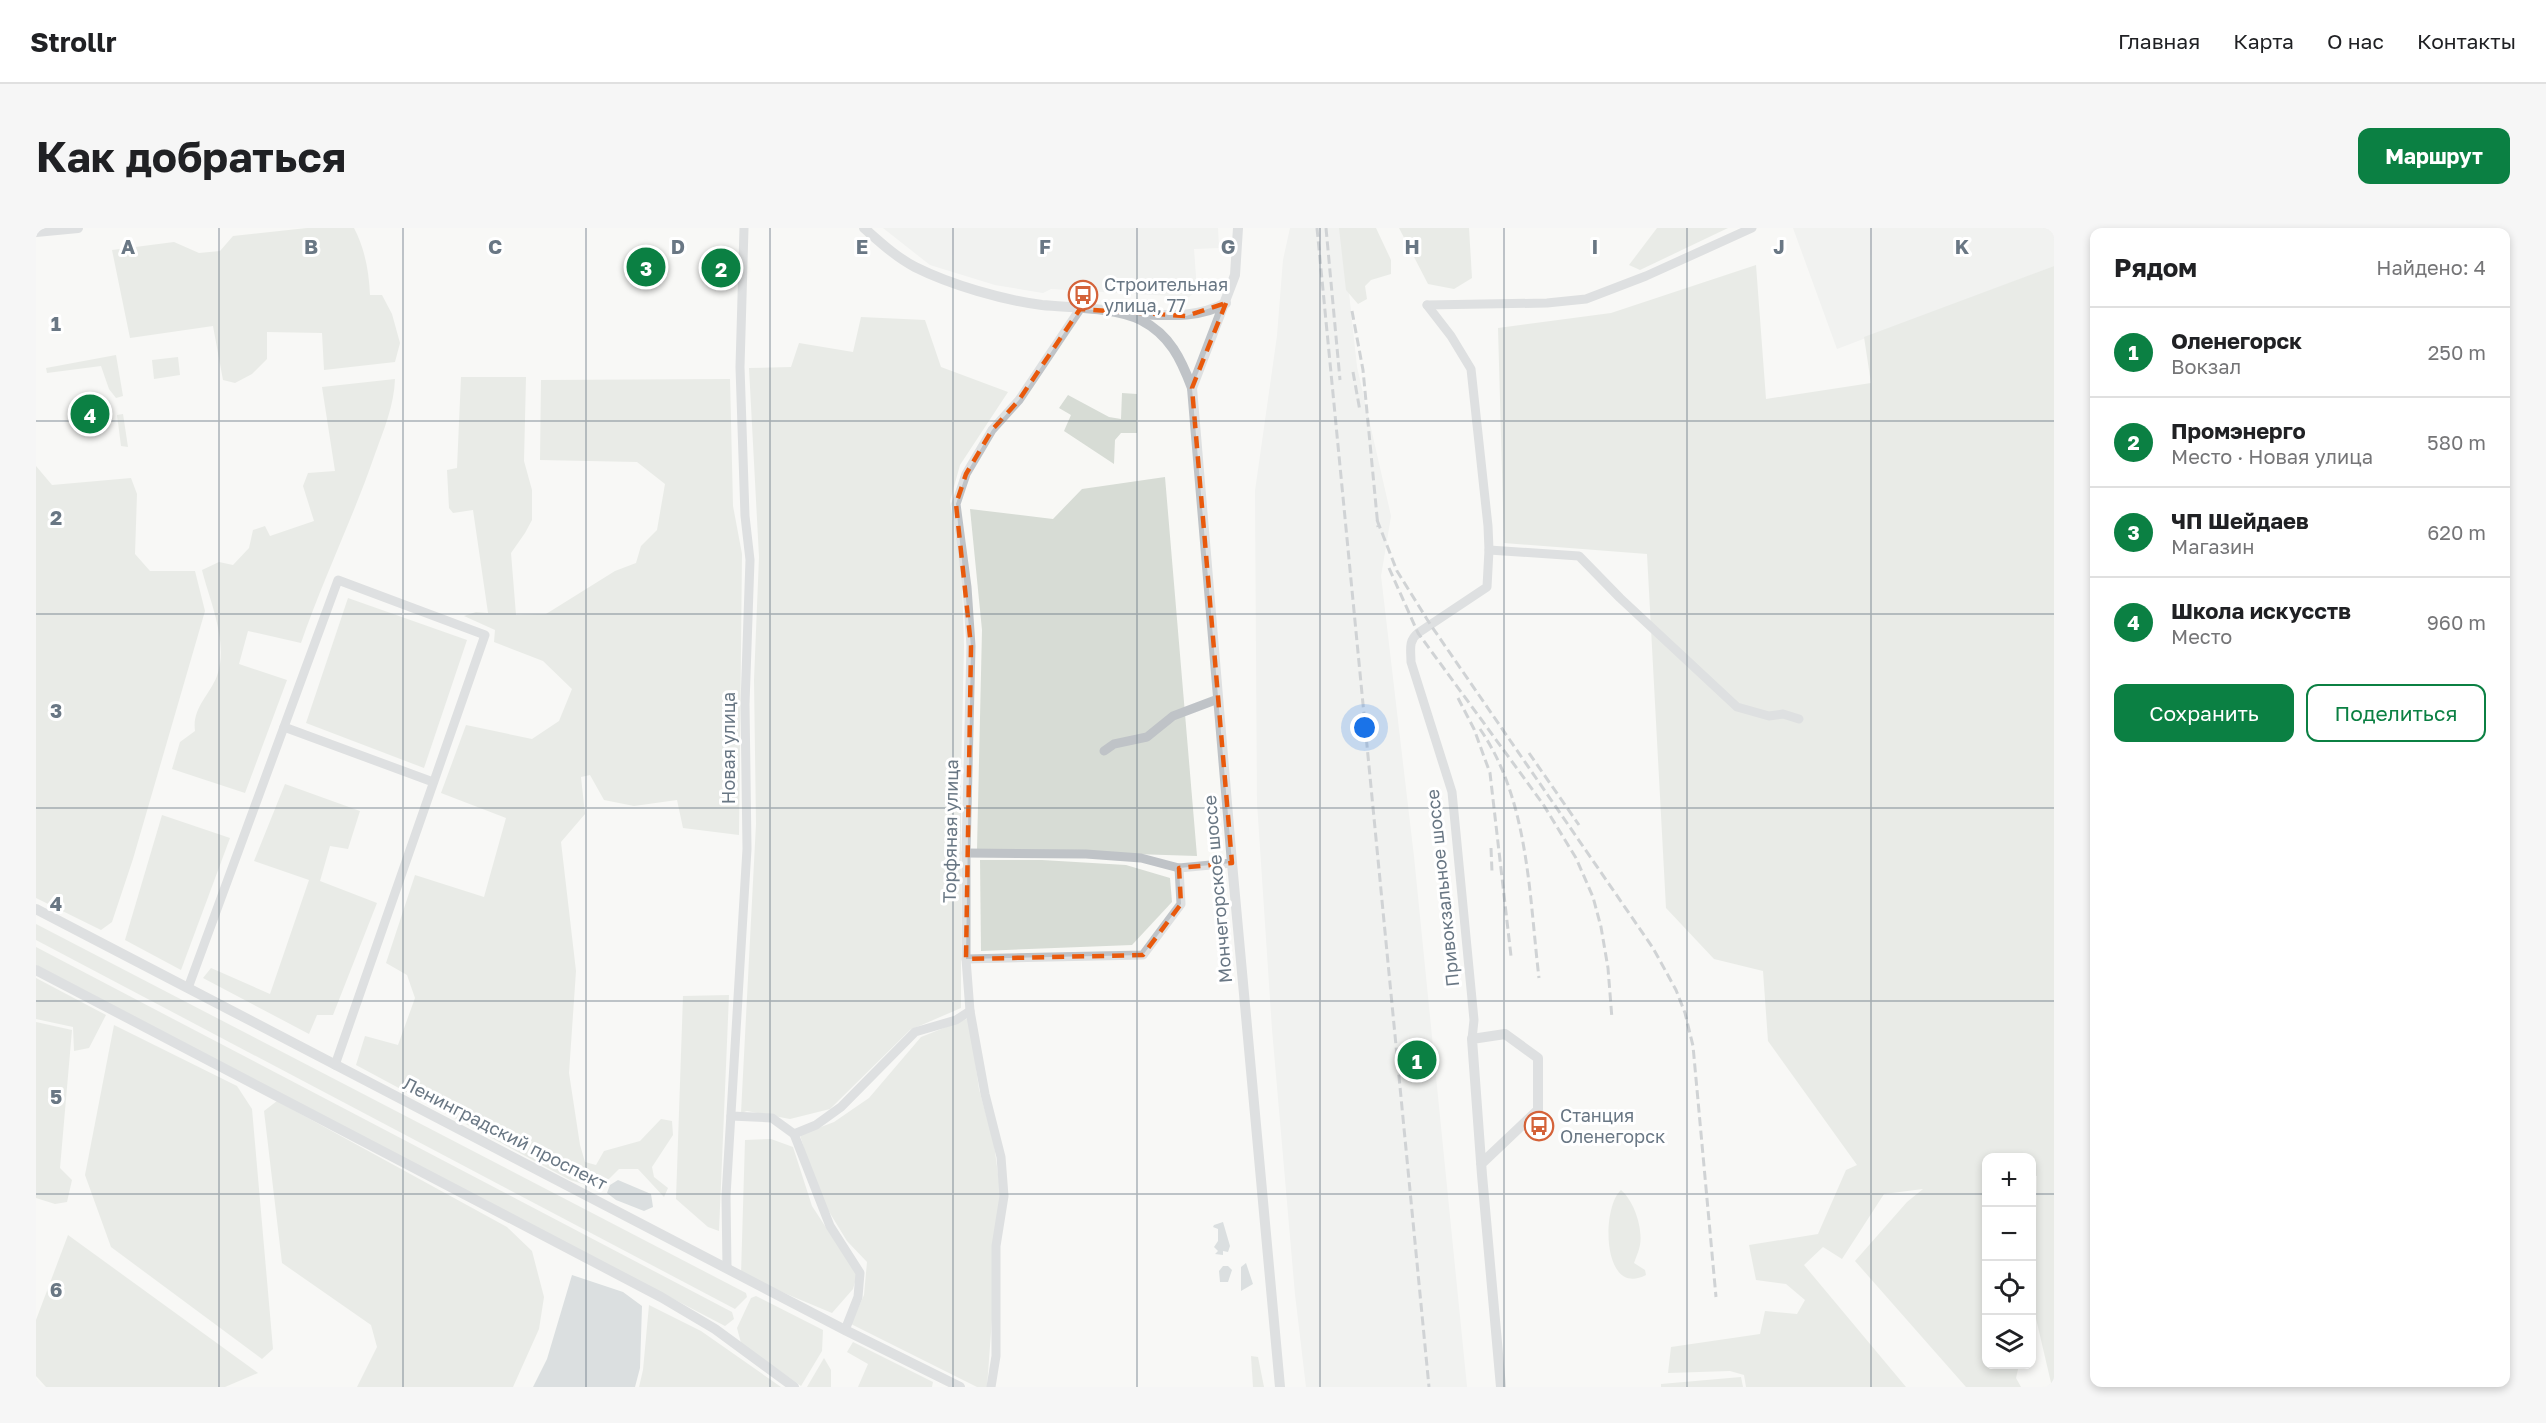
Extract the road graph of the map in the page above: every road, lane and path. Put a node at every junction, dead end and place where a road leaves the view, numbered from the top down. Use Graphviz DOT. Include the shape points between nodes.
graph roads {
  1 [pos="78,228"];
  2 [pos="744,228"];
  3 [pos="864,228"];
  4 [pos="1238,228"];
  5 [pos="1752,228"];
  6 [pos="36,232"];
  7 [pos="1226,303"];
  8 [pos="1080,309"];
  9 [pos="1125,313"];
  10 [pos="1192,388"];
  11 [pos="1489,550"];
  12 [pos="1218,699"];
  13 [pos="1798,719"];
  14 [pos="284,727"];
  15 [pos="1104,751"];
  16 [pos="433,782"];
  17 [pos="966,853"];
  18 [pos="1232,863"];
  19 [pos="1179,868"];
  20 [pos="36,909"];
  21 [pos="966,959"];
  22 [pos="36,970"];
  23 [pos="188,988"];
  24 [pos="970,1011"];
  25 [pos="1472,1039"];
  26 [pos="335,1065"];
  27 [pos="732,1116"];
  28 [pos="794,1134"];
  29 [pos="1481,1164"];
  30 [pos="727,1268"];
  31 [pos="845,1329"];
  32 [pos="794,1387"];
  33 [pos="960,1387"];
  34 [pos="991,1387"];
  35 [pos="1280,1387"];
  36 [pos="1501,1387"];
  1 -- 6 [label="street"];
  2 -- 27 [label="street, Новая улица" via="740,367 750,560 745,704 747,849"];
  3 -- 8 [label="street" via="915,267 951,282 1039,305"];
  4 -- 7 [label="street" via="1235,275"];
  5 -- 11 [label="street" via="1586,299 1427,305 1471,369"];
  7 -- 9 [label="street" via="1186,316"];
  7 -- 10 [label="street"];
  8 -- 9 [label="street"];
  8 -- 17 [label="street, Торфяная улица" via="1018,400 992,430 966,474 956,504 971,646"];
  9 -- 10 [label="street" via="1168,340"];
  10 -- 12 [label="street, Мончегорское шоссе"];
  11 -- 13 [label="street" via="1579,556 1737,707"];
  11 -- 25 [label="street, Привокзальное шоссе" via="1487,587 1412,637 1411,644 1412,662 1452,792 1474,1020"];
  12 -- 15 [label="street" via="1173,716 1147,737 1114,744"];
  12 -- 18 [label="street, Мончегорское шоссе"];
  14 -- 16 [label="street"];
  14 -- 16 [label="street" via="338,580 484,635"];
  14 -- 23 [label="street"];
  16 -- 26 [label="street"];
  17 -- 19 [label="street" via="1086,854 1141,858"];
  17 -- 21 [label="street, Торфяная улица"];
  18 -- 19 [label="street"];
  18 -- 35 [label="street, Мончегорское шоссе"];
  19 -- 21 [label="street" via="1181,904 1143,955"];
  20 -- 23 [label="street, Ленинградский проспект"];
  21 -- 24 [label="street, Торфяная улица"];
  22 -- 32 [label="street" via="661,1297 715,1329"];
  23 -- 26 [label="street, Ленинградский проспект"];
  24 -- 28 [label="street" via="956,1020 915,1032 841,1107 816,1125"];
  24 -- 34 [label="street, Торфяная улица" via="1001,1157 1004,1196 996,1246 996,1356"];
  25 -- 29 [label="street, Привокзальное шоссе"];
  25 -- 29 [label="street" via="1505,1034 1538,1058 1539,1110"];
  26 -- 30 [label="street, Ленинградский проспект"];
  27 -- 28 [label="street" via="772,1118"];
  27 -- 30 [label="street, Новая улица" via="726,1196"];
  28 -- 31 [label="street" via="830,1226 860,1273 858,1297"];
  29 -- 36 [label="street, Привокзальное шоссе"];
  30 -- 31 [label="street, Ленинградский проспект"];
  31 -- 33 [label="street, Ленинградский проспект"];
}
